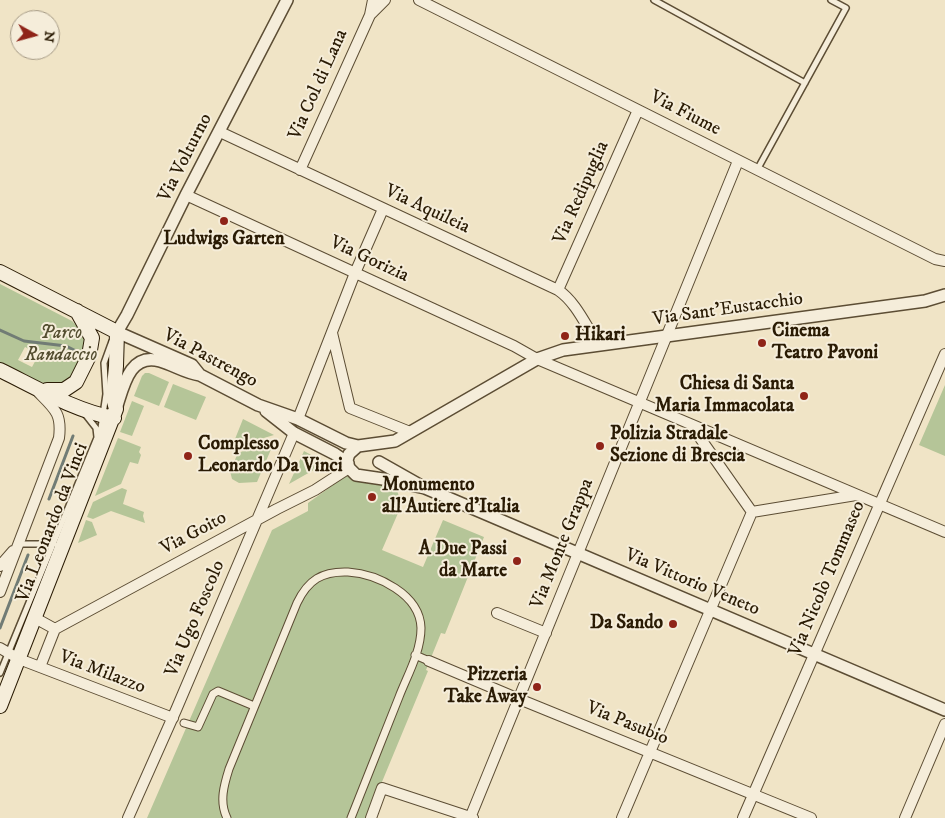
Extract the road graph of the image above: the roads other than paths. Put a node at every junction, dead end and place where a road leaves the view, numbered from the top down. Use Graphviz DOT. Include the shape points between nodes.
graph roads {
  1 [pos="287,0"];
  2 [pos="373,0"];
  3 [pos="384,0"];
  4 [pos="419,0"];
  5 [pos="654,0"];
  6 [pos="831,0"];
  7 [pos="370,15"];
  8 [pos="805,83"];
  9 [pos="638,110"];
  10 [pos="220,132"];
  11 [pos="738,161"];
  12 [pos="300,170"];
  13 [pos="757,170"];
  14 [pos="186,195"];
  15 [pos="384,209"];
  16 [pos="940,260"];
  17 [pos="945,266"];
  18 [pos="0,272"];
  19 [pos="355,273"];
  20 [pos="558,290"];
  21 [pos="945,294"];
  22 [pos="925,301"];
  23 [pos="945,302"];
  24 [pos="77,311"];
  25 [pos="117,332"];
  26 [pos="332,333"];
  27 [pos="667,336"];
  28 [pos="598,344"];
  29 [pos="945,354"];
  30 [pos="537,359"];
  31 [pos="0,370"];
  32 [pos="200,374"];
  33 [pos="35,387"];
  34 [pos="639,404"];
  35 [pos="258,405"];
  36 [pos="78,407"];
  37 [pos="111,414"];
  38 [pos="298,419"];
  39 [pos="691,424"];
  40 [pos="410,432"];
  41 [pos="294,433"];
  42 [pos="97,437"];
  43 [pos="394,441"];
  44 [pos="362,445"];
  45 [pos="379,460"];
  46 [pos="348,465"];
  47 [pos="367,476"];
  48 [pos="425,488"];
  49 [pos="856,494"];
  50 [pos="879,504"];
  51 [pos="752,512"];
  52 [pos="256,520"];
  53 [pos="945,532"];
  54 [pos="18,544"];
  55 [pos="54,544"];
  56 [pos="579,553"];
  57 [pos="0,566"];
  58 [pos="0,592"];
  59 [pos="710,610"];
  60 [pos="497,613"];
  61 [pos="35,618"];
  62 [pos="55,629"];
  63 [pos="546,634"];
  64 [pos="9,653"];
  65 [pos="815,654"];
  66 [pos="415,655"];
  67 [pos="429,661"];
  68 [pos="40,667"];
  69 [pos="0,673"];
  70 [pos="519,699"];
  71 [pos="0,706"];
  72 [pos="254,706"];
  73 [pos="945,710"];
  74 [pos="173,718"];
  75 [pos="184,723"];
  76 [pos="945,724"];
  77 [pos="650,752"];
  78 [pos="753,794"];
  79 [pos="128,818"];
  80 [pos="226,818"];
  81 [pos="350,818"];
  82 [pos="371,818"];
  83 [pos="471,818"];
  84 [pos="622,818"];
  85 [pos="743,818"];
  86 [pos="812,818"];
  87 [pos="905,818"];
  1 -- 10 [label="street, Via Volturno"];
  2 -- 7 [label="street, Via Col di Lana"];
  3 -- 7 [label="street, Via Col di Lana"];
  4 -- 9 [label="street, Via Fiume"];
  5 -- 8 [label="lane"];
  6 -- 8 [label="lane" via="846,8"];
  7 -- 12 [label="street, Via Col di Lana"];
  8 -- 13 [label="lane"];
  9 -- 11 [label="street, Via Fiume"];
  9 -- 20 [label="street, Via Redipuglia"];
  10 -- 12 [label="street, Via Aquileia"];
  10 -- 14 [label="street, Via Volturno"];
  11 -- 13 [label="street, Via Fiume"];
  11 -- 27 [label="street, Via Monte Grappa"];
  12 -- 15 [label="street, Via Aquileia"];
  13 -- 16 [label="street, Via Fiume"];
  14 -- 19 [label="street, Via Gorizia"];
  14 -- 25 [label="street, Via Volturno"];
  15 -- 19 [label="street"];
  15 -- 20 [label="street, Via Aquileia"];
  16 -- 17 [label="street, Via Fiume"];
  18 -- 24 [label="main road"];
  19 -- 26 [label="street"];
  19 -- 30 [label="street, Via Gorizia"];
  20 -- 28 [label="street, Via Aquileia" via="572,304"];
  21 -- 22 [label="street, Via Sant'Eustacchio"];
  22 -- 23 [label="street, Via Sant'Eustacchio"];
  22 -- 27 [label="street, Via Sant'Eustacchio"];
  24 -- 25 [label="main road"];
  24 -- 33 [label="main road" via="92,338 89,356 76,382 64,390"];
  25 -- 32 [label="street, Via Pastrengo" via="192,365"];
  25 -- 37 [label="main road, Via Leonardo da Vinci"];
  26 -- 38 [label="street"];
  26 -- 40 [label="street" via="350,408"];
  27 -- 28 [label="street, Via Sant'Eustacchio"];
  27 -- 34 [label="street, Via Monte Grappa"];
  28 -- 30 [label="street, Via Sant'Eustacchio" via="563,350"];
  29 -- 50 [label="street, Via Nicolò Tommaseo"];
  30 -- 34 [label="street, Via Gorizia"];
  30 -- 40 [label="street, Via Sant'Eustacchio"];
  31 -- 33 [label="main road"];
  32 -- 35 [label="street, Via Pastrengo"];
  32 -- 37 [label="street, Via Leonardo da Vinci" via="188,373 159,361 134,365"];
  33 -- 36 [label="main road"];
  33 -- 54 [label="street" via="56,410 60,424 58,438"];
  34 -- 39 [label="street, Via Gorizia"];
  34 -- 56 [label="street, Via Monte Grappa"];
  35 -- 38 [label="street, Via Pastrengo"];
  35 -- 41 [label="street, Via Pastrengo"];
  36 -- 37 [label="main road"];
  36 -- 42 [label="lane" via="96,428"];
  37 -- 42 [label="lane"];
  37 -- 61 [label="main road, Via Leonardo da Vinci"];
  38 -- 44 [label="street, Via Pastrengo" via="346,443"];
  39 -- 49 [label="street, Via Gorizia"];
  39 -- 51 [label="street"];
  40 -- 43 [label="street, Via Sant'Eustacchio"];
  41 -- 46 [label="street, Via Pastrengo" via="335,454"];
  41 -- 52 [label="street, Via Ugo Foscolo"];
  42 -- 55 [label="lane"];
  43 -- 44 [label="street"];
  43 -- 45 [label="street"];
  44 -- 45 [label="street" via="375,450"];
  44 -- 46 [label="street" via="349,454"];
  45 -- 47 [label="street" via="376,471"];
  45 -- 48 [label="street, Via Vittorio Veneto"];
  46 -- 47 [label="street" via="358,476"];
  46 -- 52 [label="street, Via Goito" via="315,490"];
  47 -- 48 [label="street, Via Vittorio Veneto"];
  48 -- 56 [label="street, Via Vittorio Veneto"];
  49 -- 50 [label="street, Via Gorizia"];
  49 -- 51 [label="street"];
  50 -- 53 [label="street, Via Gorizia"];
  50 -- 65 [label="street, Via Nicolò Tommaseo"];
  51 -- 59 [label="street"];
  52 -- 62 [label="street, Via Goito"];
  52 -- 74 [label="street, Via Ugo Foscolo"];
  54 -- 55 [label="lane"];
  54 -- 57 [label="street"];
  54 -- 58 [label="street"];
  55 -- 64 [label="lane"];
  56 -- 59 [label="street, Via Vittorio Veneto"];
  56 -- 63 [label="street, Via Monte Grappa"];
  59 -- 65 [label="street, Via Vittorio Veneto"];
  59 -- 77 [label="street"];
  60 -- 63 [label="street, Via Monte Grappa"];
  61 -- 62 [label="street"];
  61 -- 64 [label="main road, Via Leonardo da Vinci"];
  62 -- 68 [label="street"];
  63 -- 70 [label="street, Via Monte Grappa"];
  64 -- 68 [label="street, Via Milazzo"];
  64 -- 69 [label="lane"];
  64 -- 71 [label="main road, Via Leonardo da Vinci"];
  65 -- 73 [label="street, Via Vittorio Veneto"];
  65 -- 78 [label="street, Via Nicolò Tommaseo"];
  66 -- 67 [label="street"];
  66 -- 72 [label="street" via="421,628 419,617 415,607 401,592 381,581 355,573 320,576 302,592"];
  66 -- 81 [label="street"];
  67 -- 70 [label="street, Via Pasubio"];
  68 -- 74 [label="street, Via Milazzo"];
  70 -- 77 [label="street, Via Pasubio"];
  70 -- 83 [label="street, Via Monte Grappa"];
  72 -- 75 [label="street" via="218,691 213,694 198,727"];
  72 -- 80 [label="street" via="225,781 222,803"];
  74 -- 79 [label="street, Via Ugo Foscolo"];
  76 -- 87 [label="street"];
  77 -- 78 [label="street, Via Pasubio"];
  77 -- 84 [label="street"];
  78 -- 85 [label="street, Via Nicolò Tommaseo"];
  78 -- 86 [label="street, Via Pasubio"];
  82 -- 83 [label="street" via="382,788"];
}
